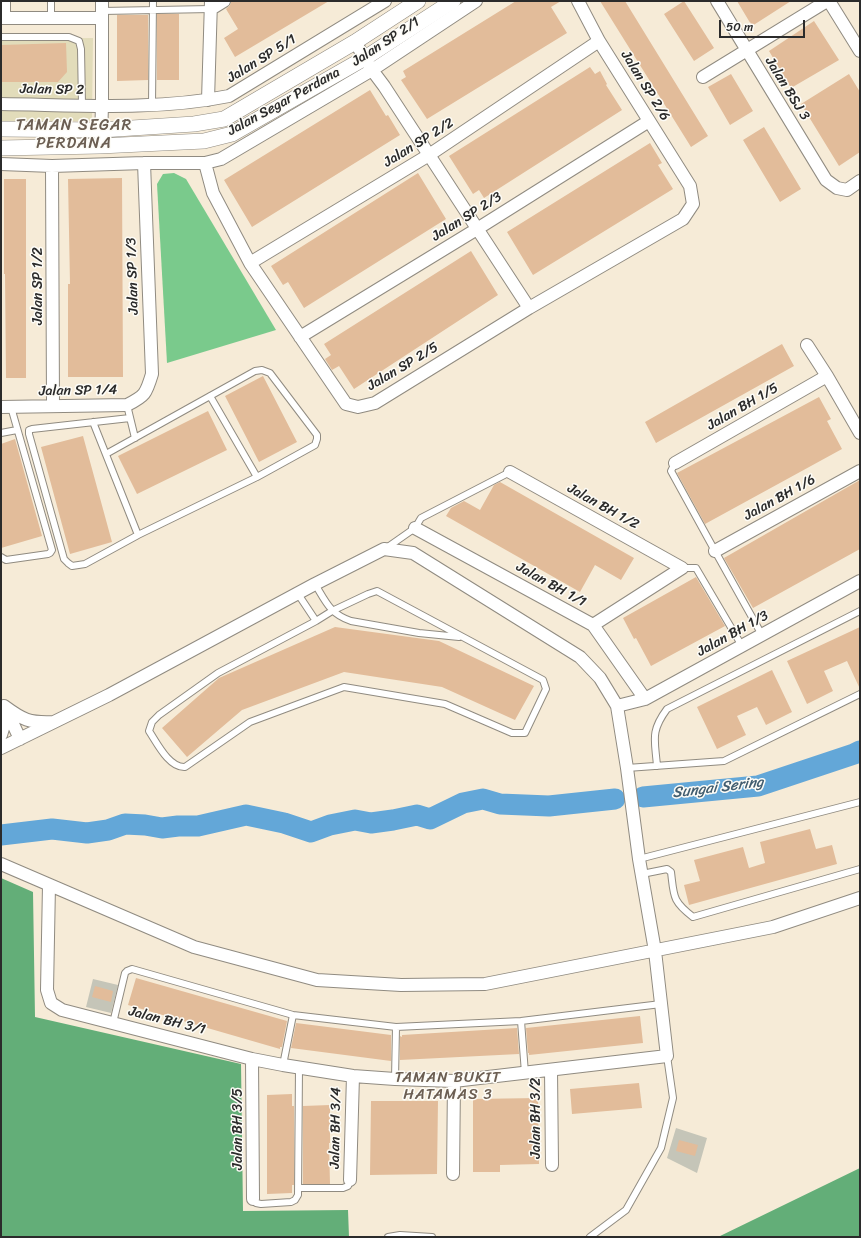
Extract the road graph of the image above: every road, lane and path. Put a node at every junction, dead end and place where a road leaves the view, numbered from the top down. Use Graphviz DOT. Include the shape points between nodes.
graph roads {
  1 [pos="4,1"];
  2 [pos="51,1"];
  3 [pos="153,1"];
  4 [pos="224,1"];
  5 [pos="418,1"];
  6 [pos="453,1"];
  7 [pos="476,1"];
  8 [pos="578,1"];
  9 [pos="717,1"];
  10 [pos="828,1"];
  11 [pos="382,2"];
  12 [pos="211,5"];
  13 [pos="102,10"];
  14 [pos="153,10"];
  15 [pos="2,18"];
  16 [pos="51,18"];
  17 [pos="1,37"];
  18 [pos="598,41"];
  19 [pos="355,42"];
  20 [pos="746,50"];
  21 [pos="860,51"];
  22 [pos="369,64"];
  23 [pos="703,77"];
  24 [pos="102,100"];
  25 [pos="208,100"];
  26 [pos="1,104"];
  27 [pos="82,105"];
  28 [pos="119,106"];
  29 [pos="152,106"];
  30 [pos="649,121"];
  31 [pos="1,129"];
  32 [pos="101,130"];
  33 [pos="100,146"];
  34 [pos="1,148"];
  35 [pos="429,155"];
  36 [pos="144,163"];
  37 [pos="205,163"];
  38 [pos="1,164"];
  39 [pos="52,166"];
  40 [pos="860,181"];
  41 [pos="690,186"];
  42 [pos="477,229"];
  43 [pos="250,263"];
  44 [pos="529,308"];
  45 [pos="300,337"];
  46 [pos="806,345"];
  47 [pos="827,376"];
  48 [pos="148,387"];
  49 [pos="210,396"];
  50 [pos="127,405"];
  51 [pos="53,406"];
  52 [pos="6,407"];
  53 [pos="130,418"];
  54 [pos="93,422"];
  55 [pos="18,430"];
  56 [pos="1,433"];
  57 [pos="860,433"];
  58 [pos="135,438"];
  59 [pos="106,454"];
  60 [pos="675,463"];
  61 [pos="510,472"];
  62 [pos="860,472"];
  63 [pos="257,477"];
  64 [pos="415,528"];
  65 [pos="138,535"];
  66 [pos="384,549"];
  67 [pos="715,551"];
  68 [pos="1,558"];
  69 [pos="682,568"];
  70 [pos="860,580"];
  71 [pos="315,584"];
  72 [pos="298,594"];
  73 [pos="332,611"];
  74 [pos="860,611"];
  75 [pos="316,621"];
  76 [pos="593,625"];
  77 [pos="762,634"];
  78 [pos="461,638"];
  79 [pos="742,646"];
  80 [pos="860,694"];
  81 [pos="645,699"];
  82 [pos="3,702"];
  83 [pos="617,706"];
  84 [pos="58,722"];
  85 [pos="1,735"];
  86 [pos="20,739"];
  87 [pos="1,748"];
  88 [pos="657,766"];
  89 [pos="627,768"];
  90 [pos="860,802"];
  91 [pos="639,859"];
  92 [pos="1,864"];
  93 [pos="860,869"];
  94 [pos="642,874"];
  95 [pos="49,886"];
  96 [pos="860,898"];
  97 [pos="655,951"];
  98 [pos="661,1004"];
  99 [pos="293,1015"];
  100 [pos="521,1021"];
  101 [pos="113,1023"];
  102 [pos="396,1026"];
  103 [pos="667,1056"];
  104 [pos="252,1058"];
  105 [pos="283,1065"];
  106 [pos="299,1068"];
  107 [pos="551,1070"];
  108 [pos="525,1073"];
  109 [pos="353,1076"];
  110 [pos="395,1080"];
  111 [pos="454,1081"];
  112 [pos="552,1165"];
  113 [pos="453,1174"];
  114 [pos="350,1180"];
  115 [pos="298,1188"];
  116 [pos="253,1199"];
  117 [pos="388,1237"];
  118 [pos="432,1237"];
  119 [pos="590,1237"];
  1 -- 15 [label="street"];
  2 -- 16 [label="lane"];
  3 -- 14 [label="lane"];
  4 -- 12 [label="street"];
  5 -- 19 [label="street, Jalan Segar Perdana"];
  6 -- 22 [label="street, Jalan Segar Perdana"];
  7 -- 22 [label="street, Jalan SP 2/1"];
  8 -- 18 [label="street, Jalan SP 2/6"];
  9 -- 20 [label="street, Jalan BSJ 3"];
  10 -- 20 [label="street"];
  10 -- 21 [label="street"];
  11 -- 25 [label="street, Jalan SP 5/1" via="229,96"];
  12 -- 14 [label="lane"];
  12 -- 25 [label="street"];
  13 -- 14 [label="lane"];
  13 -- 16 [label="street"];
  13 -- 24 [label="street"];
  14 -- 29 [label="lane"];
  15 -- 16 [label="street"];
  17 -- 27 [label="lane" via="70,37 79,41 82,49"];
  18 -- 30 [label="street, Jalan SP 2/6"];
  18 -- 35 [label="street, Jalan SP 2/2"];
  19 -- 22 [label="street"];
  19 -- 32 [label="street, Jalan Segar Perdana" via="224,119 194,124"];
  20 -- 23 [label="street"];
  20 -- 40 [label="street, Jalan BSJ 3" via="826,180 837,188 847,190"];
  22 -- 33 [label="street, Jalan Segar Perdana" via="232,134 204,141"];
  22 -- 35 [label="street"];
  22 -- 37 [label="street, Jalan SP 2/1" via="221,159"];
  24 -- 27 [label="street, Jalan SP 2"];
  24 -- 28 [label="street, Jalan SP 2"];
  24 -- 32 [label="street"];
  25 -- 29 [label="street, Jalan SP 5/1"];
  26 -- 27 [label="street, Jalan SP 2"];
  28 -- 29 [label="street, Jalan SP 5/1"];
  30 -- 41 [label="street, Jalan SP 2/6"];
  30 -- 42 [label="street, Jalan SP 2/3"];
  31 -- 32 [label="street, Jalan Segar Perdana"];
  32 -- 33 [label="street"];
  33 -- 34 [label="street, Jalan Segar Perdana"];
  35 -- 42 [label="street"];
  35 -- 43 [label="street, Jalan SP 2/2"];
  36 -- 37 [label="street, Jalan SP 2/1"];
  36 -- 39 [label="street, Jalan SP 2/1"];
  36 -- 48 [label="street, Jalan SP 1/3" via="152,374"];
  37 -- 43 [label="street, Jalan SP 2/5" via="213,193"];
  38 -- 39 [label="street, Jalan SP 2/1"];
  39 -- 51 [label="street, Jalan SP 1/2"];
  41 -- 44 [label="street, Jalan SP 2/5" via="693,204 683,219"];
  42 -- 44 [label="street"];
  42 -- 45 [label="street, Jalan SP 2/3"];
  43 -- 45 [label="street, Jalan SP 2/5"];
  44 -- 45 [label="street, Jalan SP 2/5" via="375,403 358,407 346,404"];
  46 -- 47 [label="street"];
  47 -- 57 [label="street"];
  47 -- 60 [label="street, Jalan BH 1/5"];
  48 -- 50 [label="street, Jalan SP 1/4" via="141,398"];
  49 -- 58 [label="lane"];
  49 -- 63 [label="lane"];
  49 -- 63 [label="lane" via="255,371 270,372 316,435 315,445"];
  50 -- 51 [label="street, Jalan SP 1/4"];
  50 -- 53 [label="lane"];
  51 -- 52 [label="street, Jalan SP 1/4"];
  52 -- 55 [label="lane"];
  53 -- 54 [label="lane"];
  53 -- 58 [label="lane"];
  54 -- 59 [label="lane"];
  54 -- 65 [label="lane" via="29,430 64,559 72,566 85,564"];
  55 -- 56 [label="lane"];
  55 -- 68 [label="lane" via="52,550 48,554 6,560"];
  58 -- 59 [label="lane"];
  59 -- 65 [label="lane"];
  60 -- 67 [label="lane" via="672,470"];
  61 -- 64 [label="lane" via="421,518"];
  61 -- 69 [label="street, Jalan BH 1/2"];
  62 -- 67 [label="street, Jalan BH 1/6"];
  63 -- 65 [label="lane"];
  64 -- 66 [label="lane"];
  64 -- 76 [label="street, Jalan BH 1/1"];
  66 -- 71 [label="street"];
  66 -- 83 [label="street" via="413,553 580,657 600,678"];
  67 -- 77 [label="lane"];
  69 -- 76 [label="street"];
  69 -- 79 [label="lane" via="696,568"];
  70 -- 77 [label="street, Jalan BH 1/3"];
  71 -- 72 [label="street"];
  71 -- 73 [label="lane"];
  72 -- 75 [label="lane"];
  72 -- 84 [label="street"];
  73 -- 75 [label="lane"];
  73 -- 78 [label="lane" via="340,618 351,621"];
  73 -- 78 [label="lane" via="377,591"];
  74 -- 88 [label="lane" via="667,709 659,719 654,733"];
  75 -- 78 [label="lane" via="218,672 152,722 149,731 172,763 185,767 250,722 344,687 445,704 512,733 525,733 546,689 543,680"];
  76 -- 81 [label="street, Jalan BH 1/1"];
  77 -- 79 [label="street, Jalan BH 1/3"];
  79 -- 81 [label="street, Jalan BH 1/3"];
  80 -- 88 [label="lane" via="724,761"];
  81 -- 83 [label="street, Jalan BH 1/3"];
  82 -- 84 [label="street" via="18,716 32,722"];
  82 -- 85 [label="street" via="4,722"];
  82 -- 86 [label="street"];
  83 -- 89 [label="street"];
  84 -- 86 [label="street"];
  86 -- 87 [label="street"];
  88 -- 89 [label="lane"];
  89 -- 91 [label="street"];
  90 -- 91 [label="lane"];
  91 -- 94 [label="street"];
  92 -- 95 [label="street"];
  93 -- 94 [label="lane" via="694,917 681,908 674,898 669,869"];
  94 -- 97 [label="street"];
  95 -- 97 [label="street" via="194,947 317,980 400,985 485,984"];
  95 -- 101 [label="street, Jalan BH 3/1" via="47,990 51,1003 62,1010"];
  96 -- 97 [label="street" via="774,927"];
  97 -- 98 [label="street"];
  98 -- 100 [label="lane"];
  98 -- 103 [label="street"];
  99 -- 101 [label="lane" via="132,969 125,973"];
  99 -- 102 [label="lane"];
  99 -- 105 [label="lane"];
  100 -- 102 [label="lane"];
  100 -- 108 [label="lane"];
  101 -- 104 [label="street, Jalan BH 3/1"];
  102 -- 110 [label="lane"];
  103 -- 107 [label="street, Jalan BH 3/1"];
  103 -- 119 [label="lane" via="673,1098 661,1148 626,1210"];
  104 -- 105 [label="street, Jalan BH 3/1"];
  104 -- 116 [label="street, Jalan BH 3/5"];
  105 -- 106 [label="street, Jalan BH 3/1"];
  106 -- 109 [label="street, Jalan BH 3/1"];
  106 -- 115 [label="lane"];
  107 -- 108 [label="street, Jalan BH 3/1"];
  107 -- 112 [label="street, Jalan BH 3/2"];
  108 -- 111 [label="street, Jalan BH 3/1"];
  109 -- 110 [label="street, Jalan BH 3/1"];
  109 -- 114 [label="street, Jalan BH 3/4"];
  110 -- 111 [label="street, Jalan BH 3/1"];
  111 -- 113 [label="street"];
  114 -- 115 [label="lane" via="348,1186 343,1188"];
  115 -- 116 [label="lane" via="298,1195 291,1202 261,1204"];
  117 -- 118 [label="lane" via="400,1234"];
}
